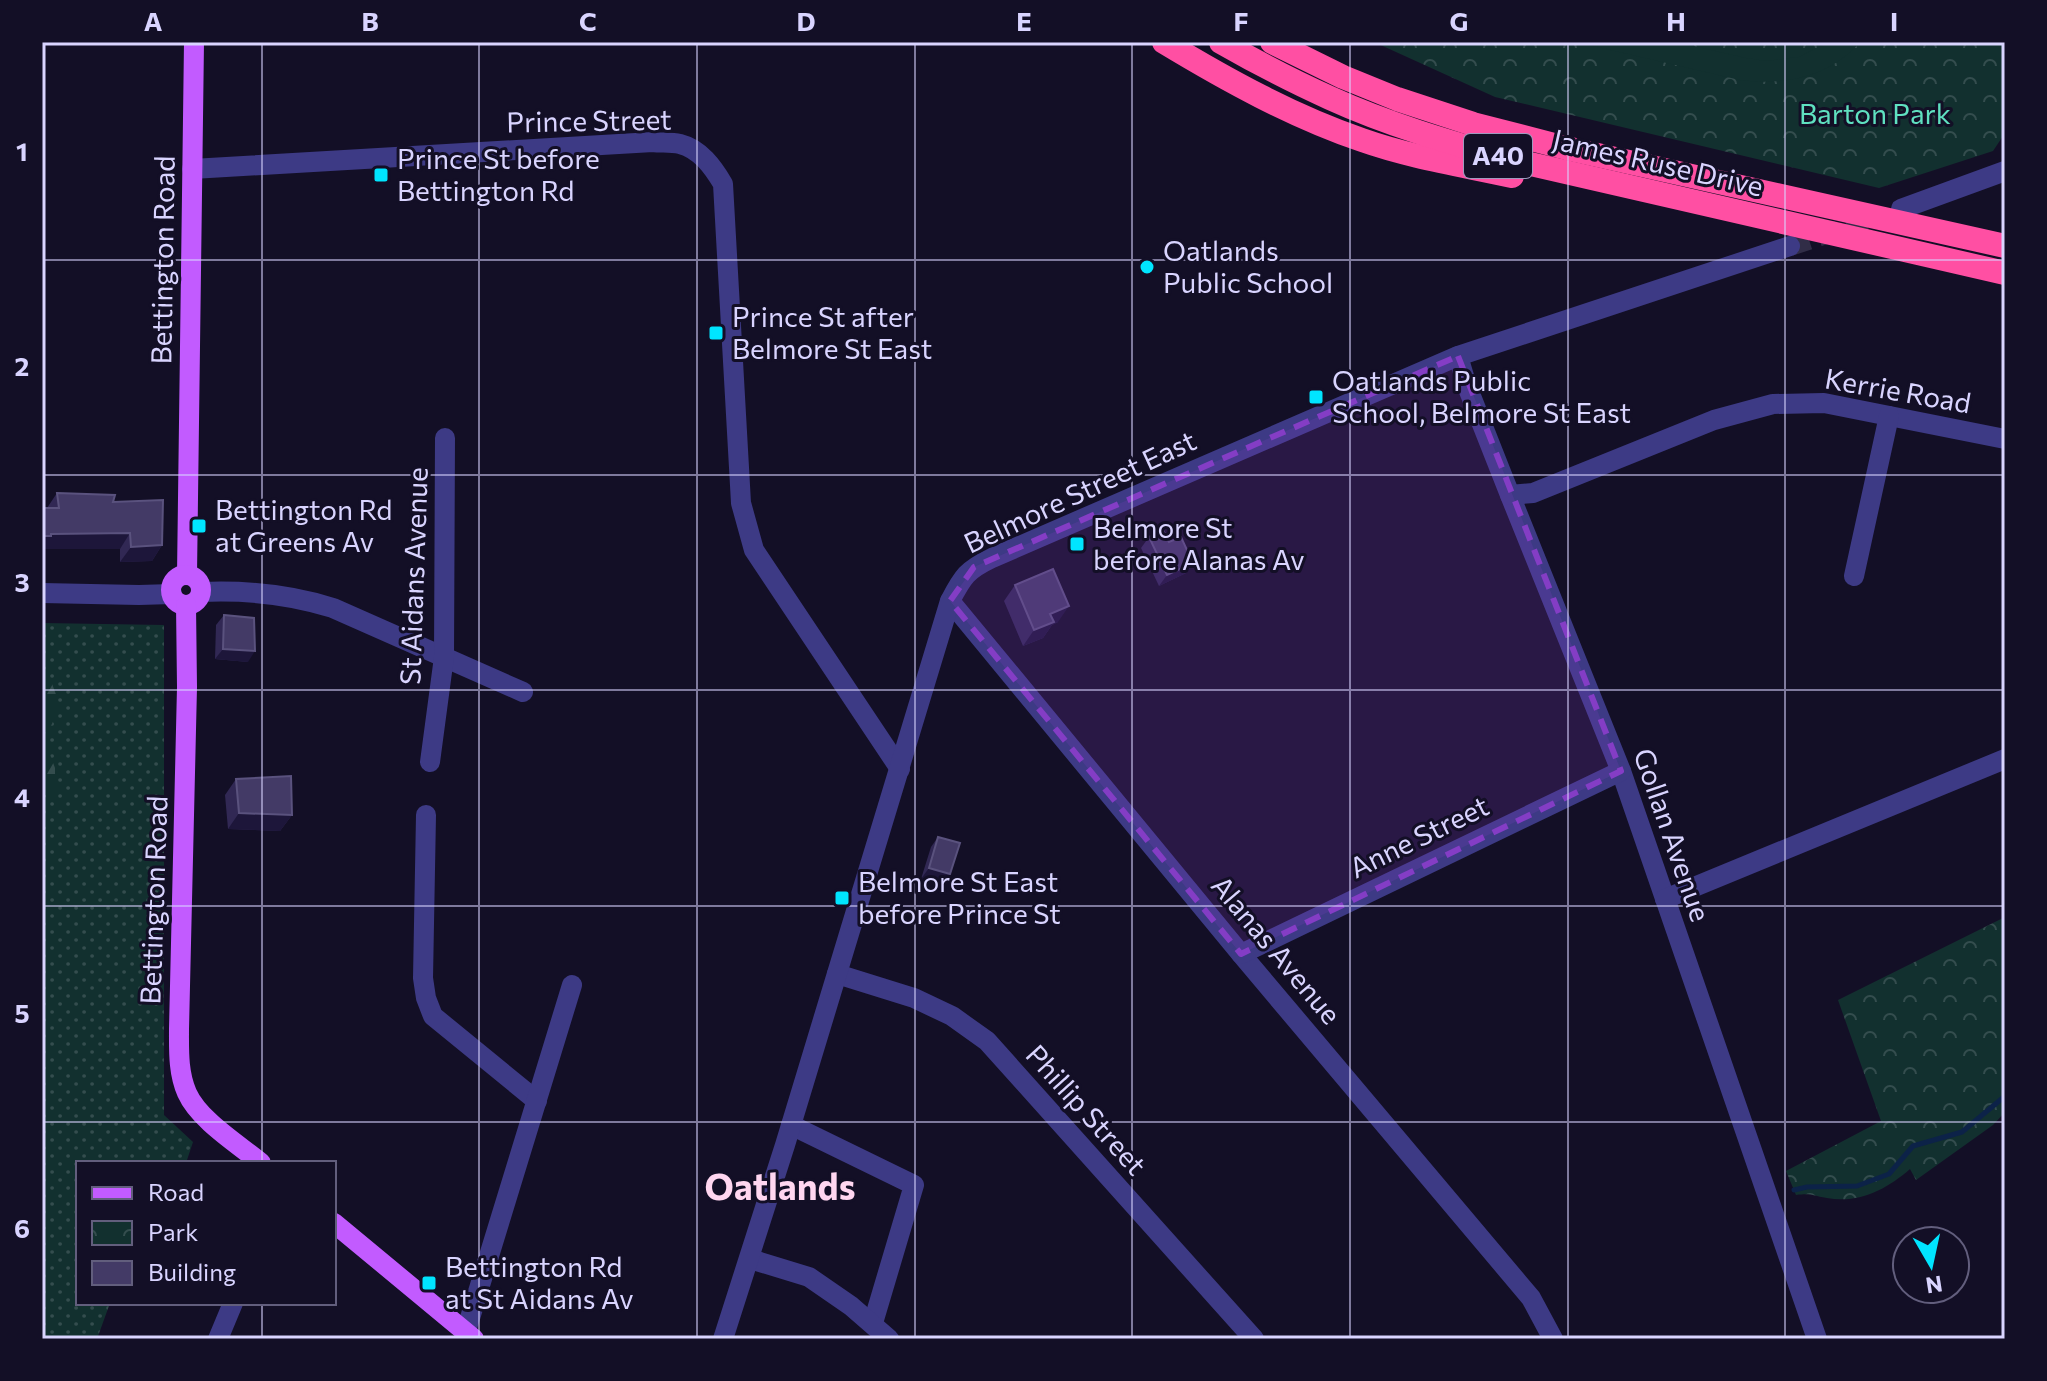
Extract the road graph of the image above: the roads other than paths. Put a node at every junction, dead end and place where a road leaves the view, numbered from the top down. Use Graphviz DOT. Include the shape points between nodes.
graph roads {
  1 [pos="194,42"];
  2 [pos="1164,42"];
  3 [pos="1221,42"];
  4 [pos="1272,42"];
  5 [pos="1304,42"];
  6 [pos="1473,124"];
  7 [pos="192,169"];
  8 [pos="2003,172"];
  9 [pos="1730,210"];
  10 [pos="1905,216"];
  11 [pos="1790,235"];
  12 [pos="2005,246"];
  13 [pos="2005,273"];
  14 [pos="1458,356"];
  15 [pos="1889,416"];
  16 [pos="445,438"];
  17 [pos="2005,439"];
  18 [pos="1510,495"];
  19 [pos="1854,576"];
  20 [pos="42,593"];
  21 [pos="186,597"];
  22 [pos="950,601"];
  23 [pos="444,657"];
  24 [pos="523,692"];
  25 [pos="2005,759"];
  26 [pos="430,762"];
  27 [pos="900,769"];
  28 [pos="1621,771"];
  29 [pos="426,815"];
  30 [pos="1665,899"];
  31 [pos="1241,954"];
  32 [pos="837,974"];
  33 [pos="572,985"];
  34 [pos="537,1101"];
  35 [pos="791,1125"];
  36 [pos="259,1161"];
  37 [pos="336,1225"];
  38 [pos="750,1259"];
  39 [pos="232,1305"];
  40 [pos="873,1323"];
  41 [pos="470,1335"];
  42 [pos="218,1339"];
  43 [pos="723,1339"];
  44 [pos="889,1339"];
  45 [pos="1254,1339"];
  46 [pos="1553,1339"];
  47 [pos="1817,1339"];
  1 -- 7 [label="main road, Bettington Road"];
  2 -- 9 [label="highway" via="1255,94 1364,141 1681,213"];
  3 -- 9 [label="highway, James Ruse Drive / A40" via="1332,99 1447,142"];
  4 -- 6 [label="highway, James Ruse Drive / A40" via="1343,77"];
  5 -- 6 [label="highway"];
  6 -- 10 [label="highway, James Ruse Drive / A40" via="1835,208"];
  7 -- 21 [label="main road, Bettington Road" via="187,575 198,580"];
  7 -- 27 [label="street, Prince Street" via="653,142 680,144 698,153 723,184 746,527 754,550"];
  8 -- 10 [label="street"];
  9 -- 11 [label="highway, James Ruse Drive / A40"];
  10 -- 12 [label="highway, James Ruse Drive / A40"];
  11 -- 13 [label="highway, James Ruse Drive / A40" via="1862,240"];
  11 -- 14 [label="street, Belmore Street East"];
  14 -- 18 [label="street, Gollan Avenue"];
  14 -- 22 [label="street, Belmore Street East" via="974,567"];
  15 -- 17 [label="street, Kerrie Road"];
  15 -- 18 [label="street, Kerrie Road" via="1824,403 1773,404 1714,420 1533,493"];
  15 -- 19 [label="street"];
  16 -- 23 [label="street, St Aidans Avenue"];
  18 -- 28 [label="street, Gollan Avenue"];
  20 -- 21 [label="street"];
  21 -- 23 [label="street" via="263,592 308,600"];
  21 -- 36 [label="main road, Bettington Road" via="181,1075 207,1119"];
  22 -- 27 [label="street, Belmore Street East"];
  22 -- 31 [label="street, Alanas Avenue"];
  23 -- 24 [label="street"];
  23 -- 26 [label="street, St Aidans Avenue"];
  25 -- 30 [label="street"];
  27 -- 32 [label="street, Belmore Street East"];
  28 -- 30 [label="street, Gollan Avenue"];
  28 -- 31 [label="street, Anne Street"];
  29 -- 34 [label="street" via="426,998 433,1016"];
  30 -- 47 [label="street, Gollan Avenue"];
  31 -- 46 [label="street, Alanas Avenue" via="1531,1298"];
  32 -- 35 [label="street, Belmore Street East"];
  32 -- 45 [label="street, Phillip Street" via="914,998 987,1041"];
  33 -- 34 [label="street"];
  34 -- 41 [label="street"];
  35 -- 38 [label="street, Belmore Street East"];
  35 -- 40 [label="street" via="914,1185"];
  37 -- 41 [label="main road"];
  38 -- 40 [label="street" via="809,1277"];
  38 -- 43 [label="street, Belmore Street East"];
  39 -- 42 [label="street"];
  40 -- 44 [label="street"];
}
